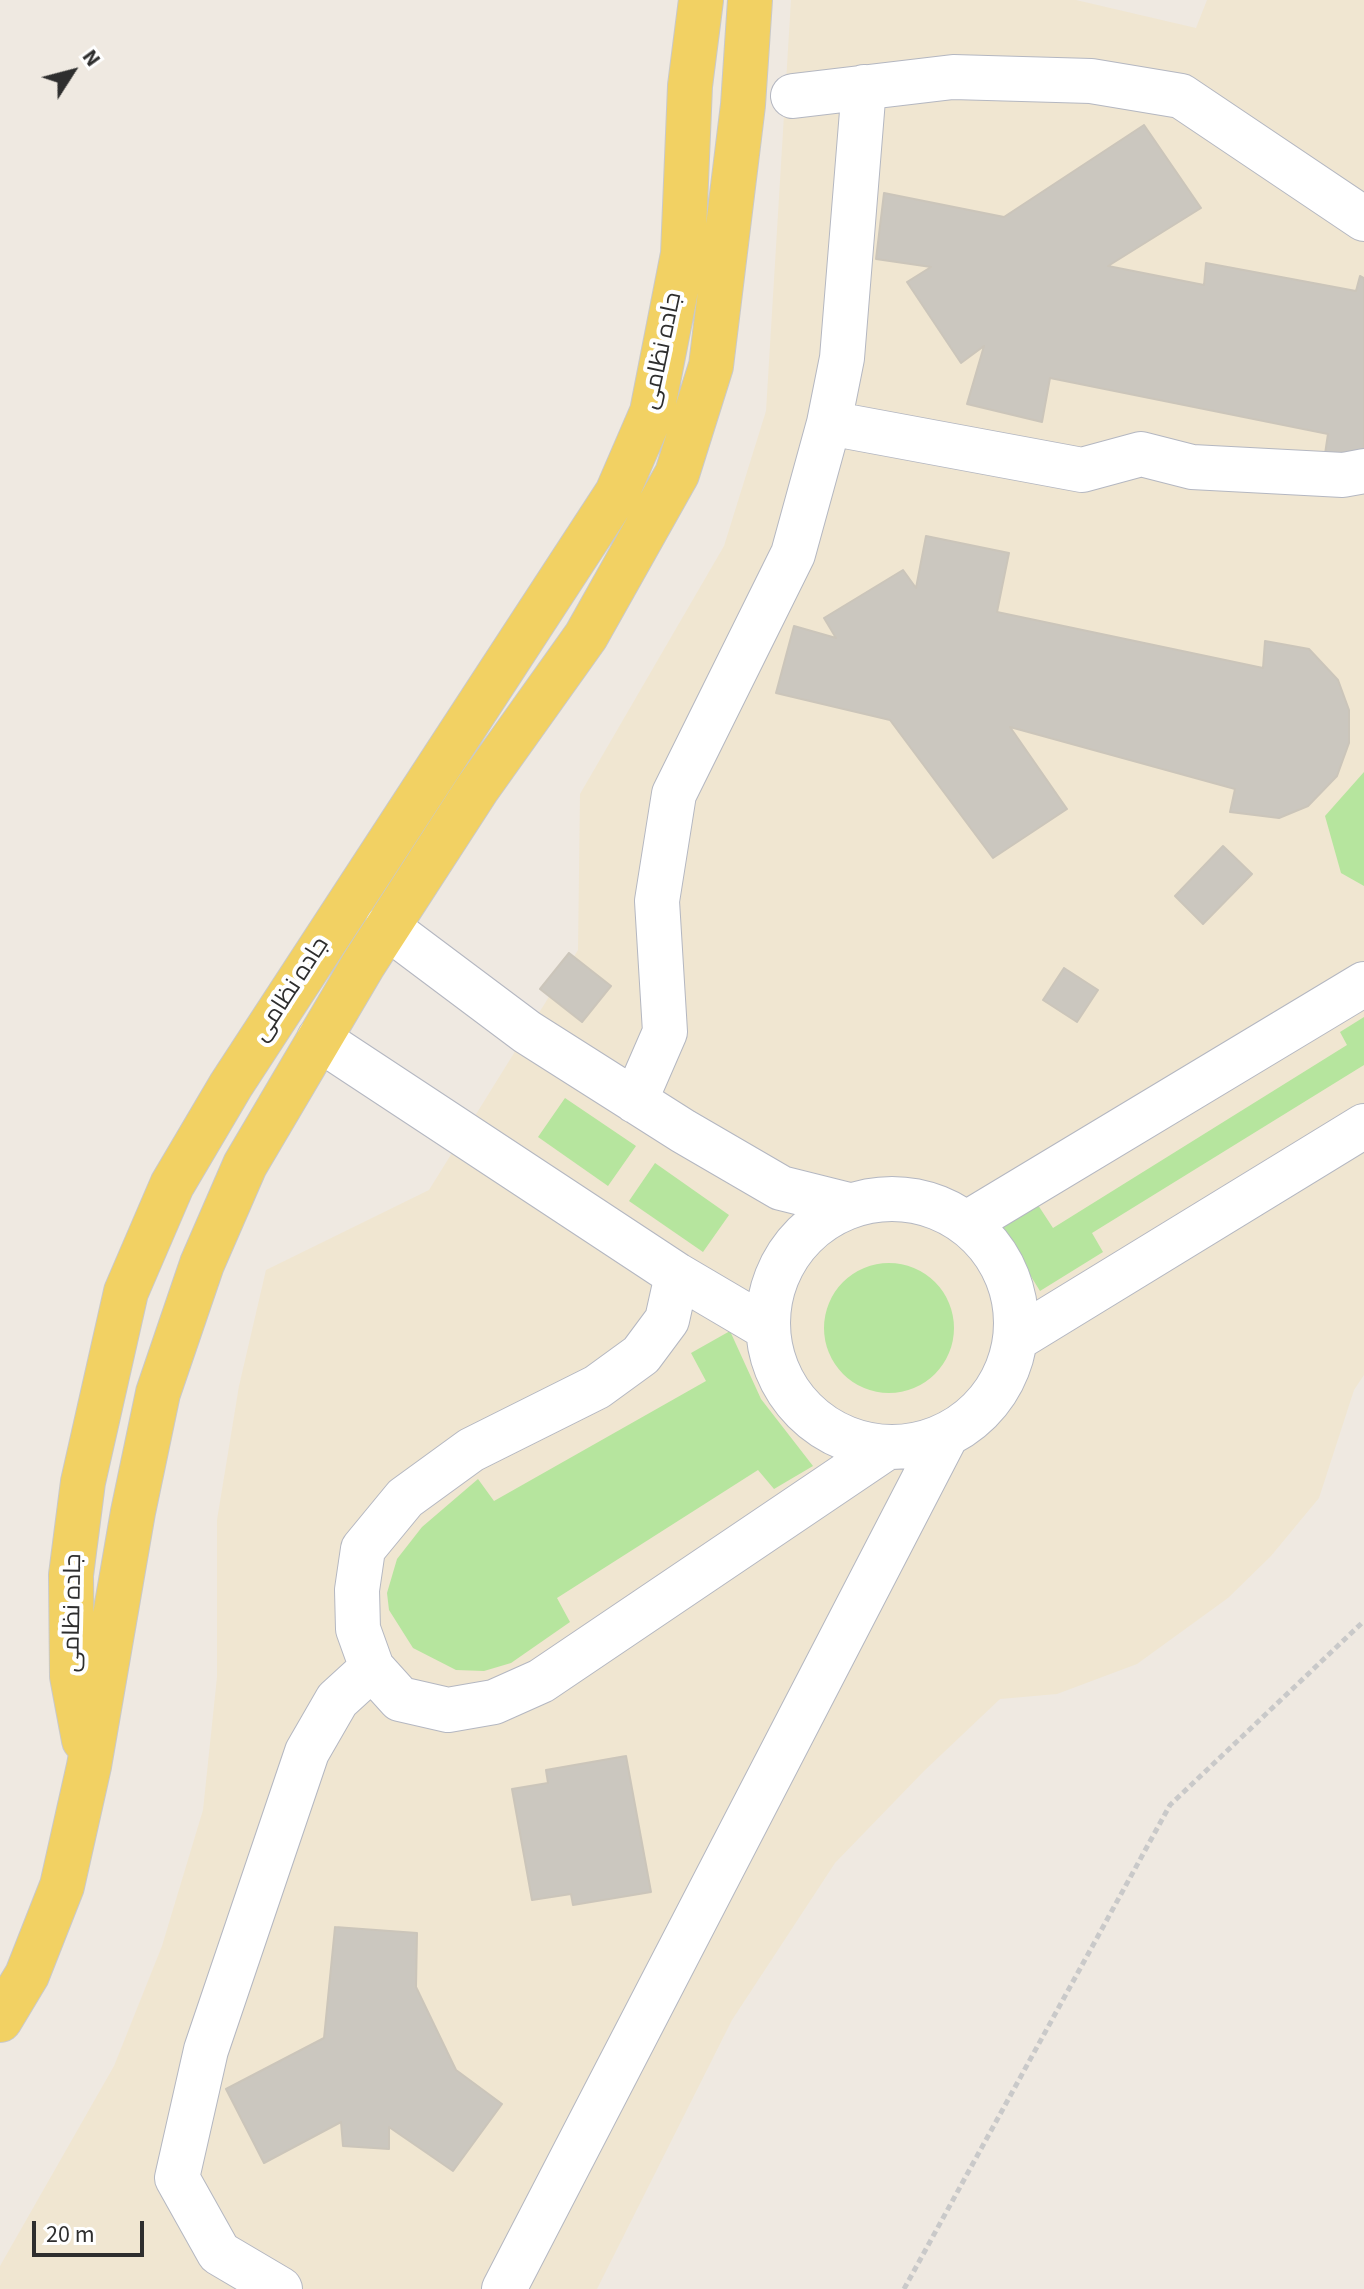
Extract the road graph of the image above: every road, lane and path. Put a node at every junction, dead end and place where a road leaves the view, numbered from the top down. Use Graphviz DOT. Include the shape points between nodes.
graph roads {
  1 [pos="701,0"];
  2 [pos="750,0"];
  3 [pos="864,87"];
  4 [pos="793,96"];
  5 [pos="1364,219"];
  6 [pos="829,423"];
  7 [pos="1364,471"];
  8 [pos="387,927"];
  9 [pos="1364,984"];
  10 [pos="319,1039"];
  11 [pos="635,1101"];
  12 [pos="1364,1126"];
  13 [pos="849,1205"];
  14 [pos="967,1223"];
  15 [pos="677,1275"];
  16 [pos="767,1328"];
  17 [pos="1016,1339"];
  18 [pos="946,1436"];
  19 [pos="886,1448"];
  20 [pos="1364,1621"];
  21 [pos="372,1668"];
  22 [pos="89,1766"];
  23 [pos="0,2020"];
  24 [pos="280,2289"];
  25 [pos="504,2289"];
  26 [pos="904,2289"];
  1 -- 22 [label="main road, جاده نظامی" via="690,86 683,254 652,412 617,493 231,1085 172,1185 126,1292 83,1482 71,1575 72,1676"];
  2 -- 8 [label="main road" via="743,105 711,366 677,474 586,636"];
  3 -- 4 [label="street"];
  3 -- 5 [label="street" via="968,77 1091,81 1181,96"];
  3 -- 6 [label="street" via="842,358"];
  6 -- 7 [label="street" via="1082,470 1141,454 1192,467 1343,475"];
  6 -- 11 [label="street" via="793,554 674,794 657,901 665,1032"];
  8 -- 10 [label="main road"];
  8 -- 11 [label="street" via="527,1032"];
  9 -- 14 [label="street"];
  10 -- 15 [label="street"];
  10 -- 22 [label="main road" via="245,1165 202,1264 158,1393"];
  11 -- 13 [label="street" via="781,1188"];
  12 -- 17 [label="street"];
  13 -- 14 [label="street" via="889,1198 930,1204"];
  13 -- 16 [label="street" via="815,1224 788,1253 772,1289"];
  14 -- 17 [label="street" via="991,1246 1007,1274 1016,1306"];
  15 -- 16 [label="street"];
  15 -- 21 [label="street" via="667,1320 641,1355 597,1387 471,1450 405,1498 363,1549 358,1629"];
  16 -- 19 [label="street" via="774,1364 800,1406 850,1441"];
  17 -- 18 [label="street" via="1005,1379 981,1413"];
  18 -- 19 [label="street" via="917,1446"];
  18 -- 25 [label="street"];
  19 -- 21 [label="street" via="623,1629 541,1681 494,1702 448,1710 400,1699"];
  20 -- 26 [label="path" via="1170,1805"];
  21 -- 24 [label="street" via="337,1700 307,1752 206,2050 177,2178 219,2253"];
  22 -- 23 [label="main road, جاده نظامی" via="62,1886 27,1975"];
}
